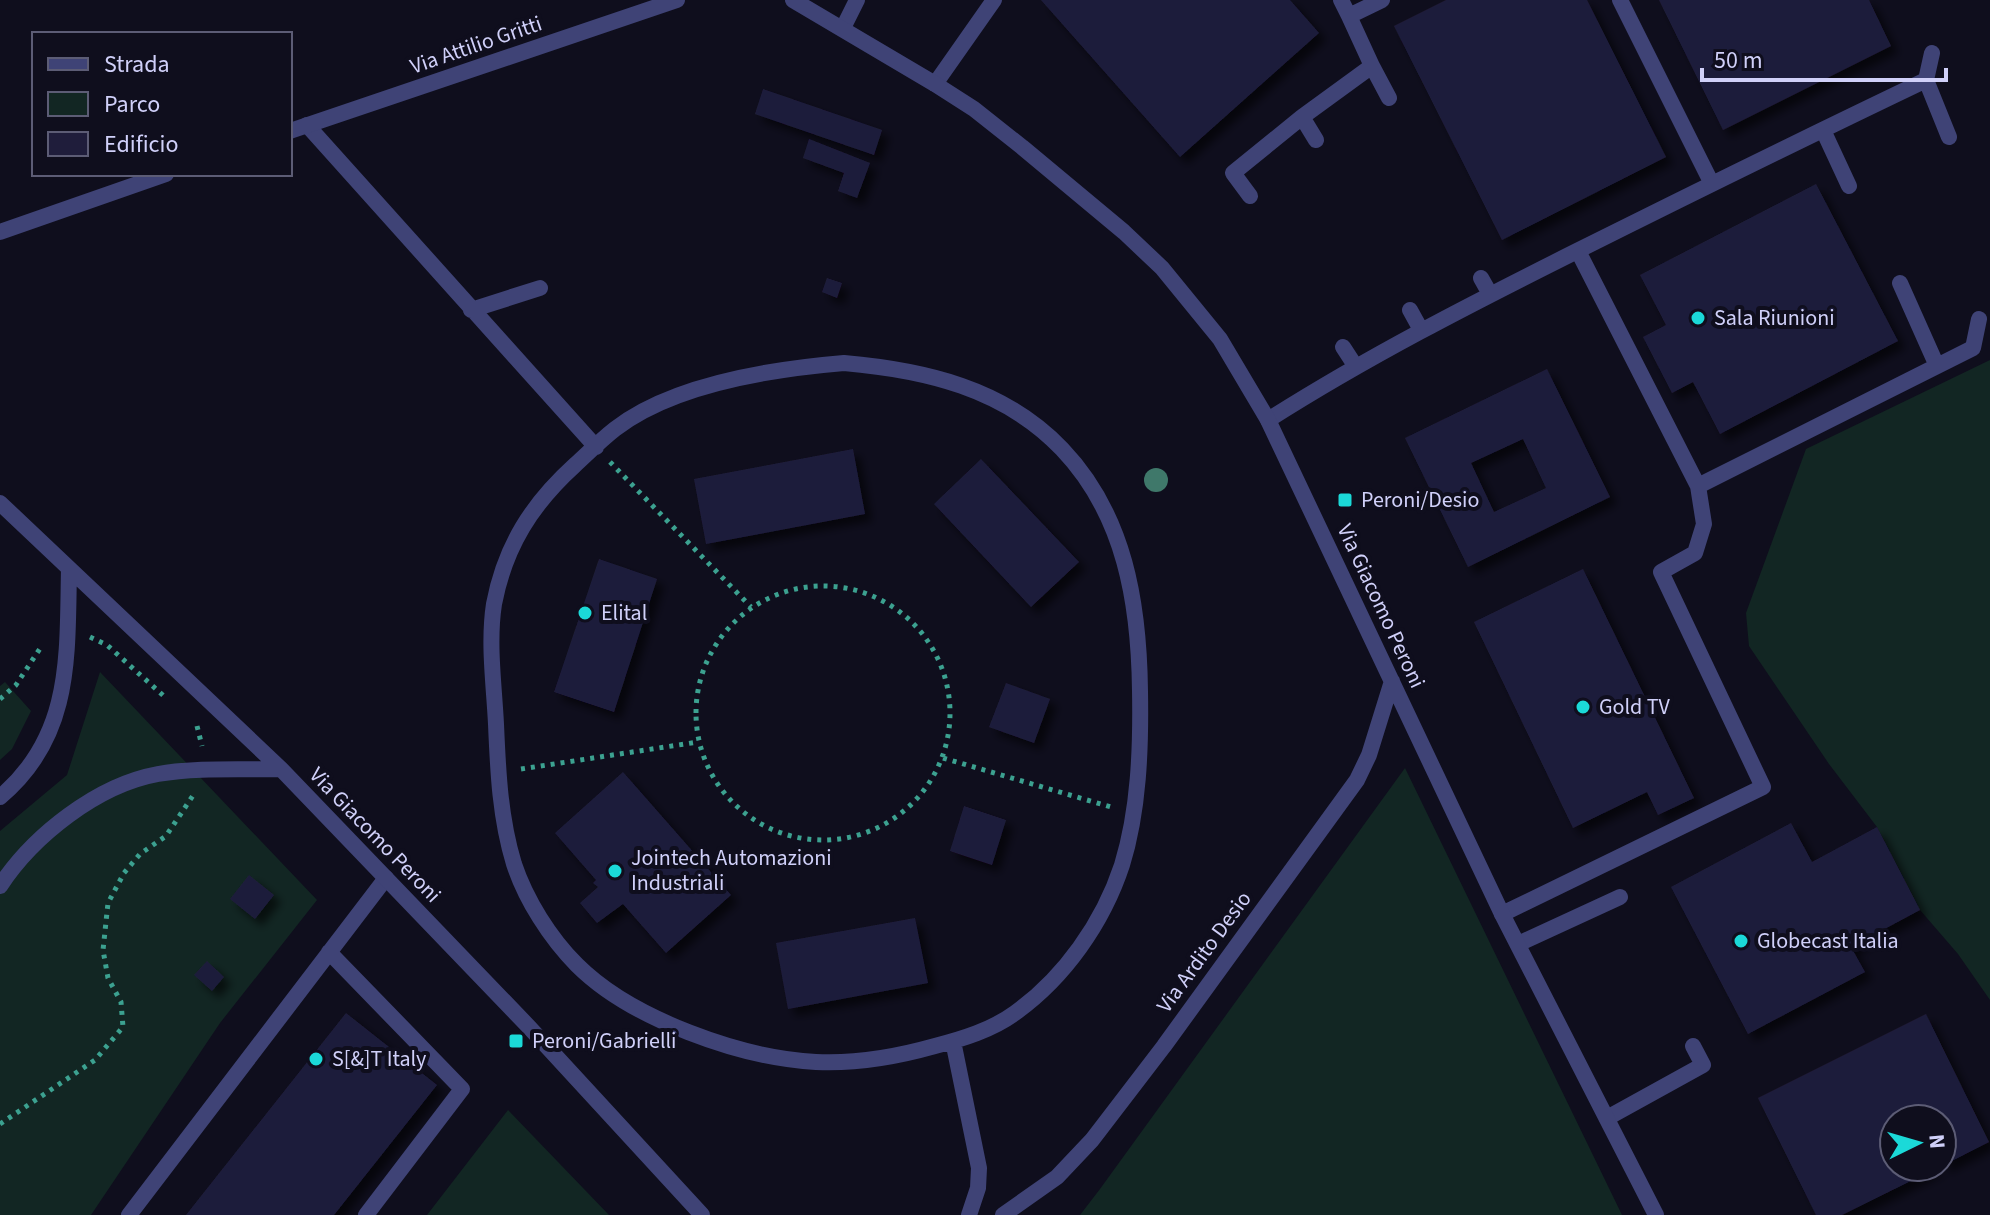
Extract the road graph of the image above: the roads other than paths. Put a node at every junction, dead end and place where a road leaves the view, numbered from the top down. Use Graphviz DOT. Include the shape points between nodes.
graph roads {
  1 [pos="677,0"];
  2 [pos="793,0"];
  3 [pos="857,0"];
  4 [pos="994,0"];
  5 [pos="1341,0"];
  6 [pos="1382,0"];
  7 [pos="1620,0"];
  8 [pos="1349,16"];
  9 [pos="843,28"];
  10 [pos="1932,53"];
  11 [pos="1372,66"];
  12 [pos="1926,80"];
  13 [pos="935,84"];
  14 [pos="1389,98"];
  15 [pos="1302,117"];
  16 [pos="307,125"];
  17 [pos="292,130"];
  18 [pos="1823,130"];
  19 [pos="1949,137"];
  20 [pos="1316,140"];
  21 [pos="160,176"];
  22 [pos="1711,182"];
  23 [pos="1849,186"];
  24 [pos="1250,196"];
  25 [pos="0,232"];
  26 [pos="1578,251"];
  27 [pos="1481,278"];
  28 [pos="1900,283"];
  29 [pos="540,288"];
  30 [pos="1490,294"];
  31 [pos="471,310"];
  32 [pos="1410,310"];
  33 [pos="1979,319"];
  34 [pos="1421,330"];
  35 [pos="1343,347"];
  36 [pos="1937,366"];
  37 [pos="1356,367"];
  38 [pos="1268,420"];
  39 [pos="596,447"];
  40 [pos="1698,486"];
  41 [pos="0,503"];
  42 [pos="69,569"];
  43 [pos="1392,681"];
  44 [pos="281,769"];
  45 [pos="0,797"];
  46 [pos="386,878"];
  47 [pos="0,886"];
  48 [pos="1620,897"];
  49 [pos="1502,914"];
  50 [pos="1518,944"];
  51 [pos="329,952"];
  52 [pos="953,1041"];
  53 [pos="1693,1046"];
  54 [pos="1607,1118"];
  55 [pos="129,1215"];
  56 [pos="366,1215"];
  57 [pos="702,1215"];
  58 [pos="969,1215"];
  59 [pos="1003,1215"];
  60 [pos="1656,1215"];
  1 -- 16 [label="street, Via Attilio Gritti"];
  2 -- 9 [label="street, Via Giacomo Peroni"];
  3 -- 9 [label="street"];
  4 -- 13 [label="street"];
  5 -- 8 [label="street"];
  6 -- 8 [label="street"];
  7 -- 22 [label="street"];
  8 -- 11 [label="street"];
  9 -- 13 [label="street, Via Giacomo Peroni"];
  10 -- 12 [label="street"];
  11 -- 14 [label="street"];
  11 -- 15 [label="street"];
  12 -- 18 [label="street"];
  12 -- 19 [label="street"];
  13 -- 38 [label="street, Via Giacomo Peroni" via="1022,147 1162,268 1220,339"];
  15 -- 20 [label="street"];
  15 -- 24 [label="street" via="1233,173"];
  16 -- 17 [label="street, Via Attilio Gritti"];
  16 -- 31 [label="street"];
  18 -- 22 [label="street"];
  18 -- 23 [label="street"];
  21 -- 25 [label="street"];
  22 -- 26 [label="street"];
  26 -- 30 [label="street"];
  26 -- 40 [label="street"];
  27 -- 30 [label="street"];
  28 -- 36 [label="street"];
  29 -- 31 [label="street"];
  30 -- 34 [label="street"];
  31 -- 39 [label="street"];
  32 -- 34 [label="street"];
  33 -- 36 [label="street" via="1973,348"];
  34 -- 37 [label="street"];
  35 -- 37 [label="street"];
  36 -- 40 [label="street"];
  37 -- 38 [label="street"];
  38 -- 43 [label="street, Via Giacomo Peroni"];
  39 -- 52 [label="street" via="526,516 495,603 491,649 497,773 503,822 529,899 576,964 597,982 716,1044 813,1062 863,1061"];
  39 -- 52 [label="street" via="618,426 668,399 727,382 844,363 924,373 994,397 1021,414 1063,450 1107,512 1122,548 1140,669 1133,813 1122,864 1107,900 1066,966 1012,1016"];
  40 -- 49 [label="street" via="1704,524 1695,553 1661,572 1763,787"];
  41 -- 42 [label="street, Via Giacomo Peroni"];
  42 -- 44 [label="street, Via Giacomo Peroni"];
  42 -- 45 [label="street" via="64,689 51,729 30,767"];
  43 -- 49 [label="street, Via Giacomo Peroni"];
  43 -- 59 [label="street, Via Ardito Desio" via="1357,780 1182,1021 1092,1140 1057,1177"];
  44 -- 46 [label="street, Via Giacomo Peroni"];
  44 -- 47 [label="street" via="158,774 113,790 36,842"];
  46 -- 51 [label="street"];
  46 -- 57 [label="street, Via Giacomo Peroni"];
  48 -- 50 [label="street"];
  49 -- 50 [label="street, Via Giacomo Peroni"];
  50 -- 54 [label="street, Via Giacomo Peroni"];
  51 -- 55 [label="street"];
  51 -- 56 [label="street" via="462,1089"];
  52 -- 58 [label="street" via="979,1168"];
  53 -- 54 [label="street" via="1703,1065"];
  54 -- 60 [label="street, Via Giacomo Peroni"];
}
